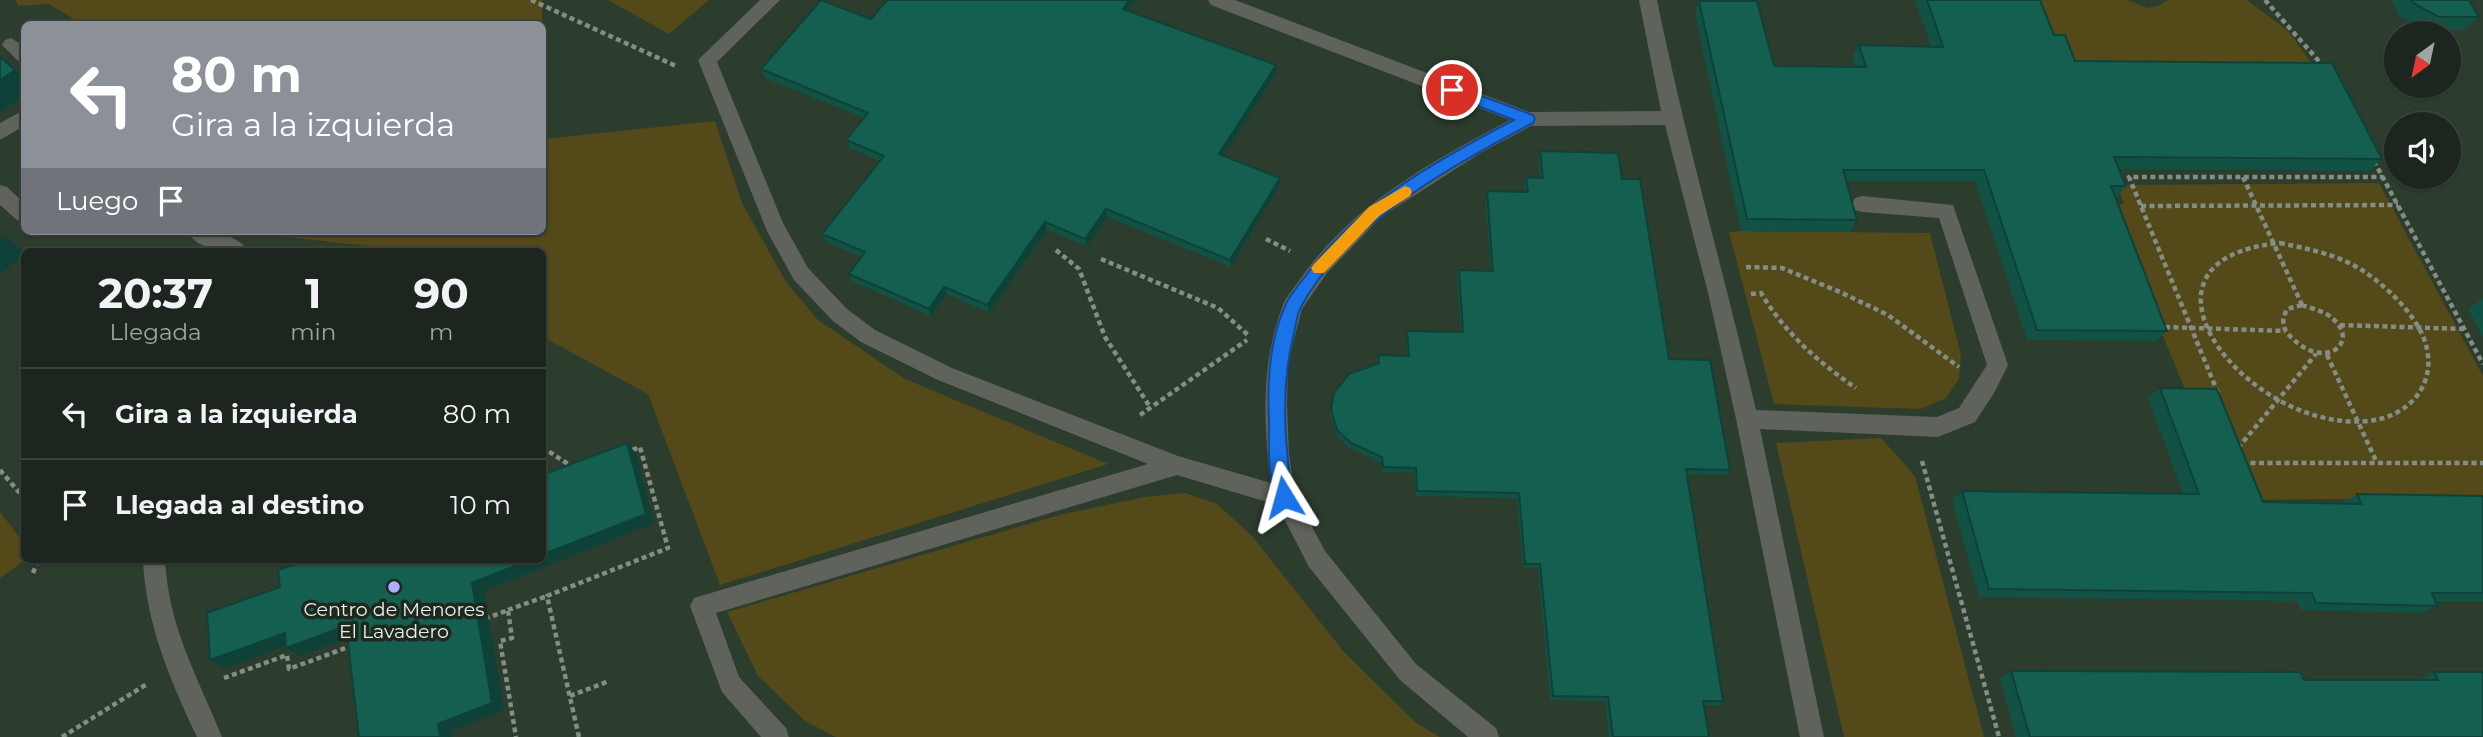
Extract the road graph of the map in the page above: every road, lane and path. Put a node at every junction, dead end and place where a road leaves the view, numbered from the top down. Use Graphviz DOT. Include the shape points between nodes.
graph roads {
  1 [pos="531,0"];
  2 [pos="771,0"];
  3 [pos="1217,0"];
  4 [pos="1648,0"];
  5 [pos="2265,0"];
  6 [pos="2328,76"];
  7 [pos="717,86"];
  8 [pos="1672,118"];
  9 [pos="21,119"];
  10 [pos="1528,119"];
  11 [pos="0,133"];
  12 [pos="2371,154"];
  13 [pos="2243,177"];
  14 [pos="2383,177"];
  15 [pos="0,193"];
  16 [pos="1862,204"];
  17 [pos="2257,205"];
  18 [pos="2398,205"];
  19 [pos="2141,206"];
  20 [pos="21,211"];
  21 [pos="205,235"];
  22 [pos="2275,244"];
  23 [pos="230,248"];
  24 [pos="1056,250"];
  25 [pos="1101,259"];
  26 [pos="1711,266"];
  27 [pos="1719,297"];
  28 [pos="2302,305"];
  29 [pos="2339,325"];
  30 [pos="2165,327"];
  31 [pos="2416,327"];
  32 [pos="2192,328"];
  33 [pos="2208,329"];
  34 [pos="2464,329"];
  35 [pos="2285,331"];
  36 [pos="2316,354"];
  37 [pos="2326,355"];
  38 [pos="2483,364"];
  39 [pos="1987,386"];
  40 [pos="2221,399"];
  41 [pos="2275,400"];
  42 [pos="1150,407"];
  43 [pos="1747,419"];
  44 [pos="2359,423"];
  45 [pos="1892,426"];
  46 [pos="2235,434"];
  47 [pos="1111,439"];
  48 [pos="2240,445"];
  49 [pos="546,450"];
  50 [pos="2233,454"];
  51 [pos="615,456"];
  52 [pos="2240,463"];
  53 [pos="2377,463"];
  54 [pos="2483,463"];
  55 [pos="1177,465"];
  56 [pos="0,470"];
  57 [pos="578,470"];
  58 [pos="21,494"];
  59 [pos="1284,497"];
  60 [pos="37,563"];
  61 [pos="154,563"];
  62 [pos="33,573"];
  63 [pos="547,596"];
  64 [pos="508,610"];
  65 [pos="472,624"];
  66 [pos="353,659"];
  67 [pos="176,666"];
  68 [pos="609,681"];
  69 [pos="188,692"];
  70 [pos="570,696"];
  71 [pos="62,737"];
  72 [pos="210,737"];
  73 [pos="516,737"];
  74 [pos="579,737"];
  75 [pos="777,737"];
  76 [pos="1487,737"];
  77 [pos="1812,737"];
  78 [pos="1999,737"];
  1 -- 7 [label="path"];
  2 -- 7 [label="lane" via="707,60"];
  3 -- 10 [label="lane"];
  4 -- 8 [label="lane"];
  5 -- 6 [label="path"];
  7 -- 47 [label="lane" via="774,225 801,274 840,315 868,336 945,374"];
  8 -- 10 [label="lane"];
  8 -- 26 [label="lane"];
  9 -- 11 [label="lane"];
  10 -- 59 [label="lane" via="1374,211 1320,267 1293,306 1278,362 1278,454"];
  12 -- 14 [label="path"];
  13 -- 14 [label="path"];
  13 -- 17 [label="path"];
  13 -- 19 [label="path" via="2129,177"];
  14 -- 18 [label="path"];
  15 -- 20 [label="lane"];
  16 -- 39 [label="lane" via="1945,211 1998,365"];
  17 -- 18 [label="path"];
  17 -- 19 [label="path"];
  17 -- 22 [label="path"];
  18 -- 34 [label="path"];
  19 -- 32 [label="path"];
  21 -- 23 [label="lane"];
  22 -- 28 [label="path"];
  22 -- 31 [label="path" via="2326,253 2372,277 2407,311"];
  22 -- 33 [label="path" via="2247,246 2221,258 2205,279 2201,306"];
  24 -- 42 [label="path" via="1079,269 1105,337"];
  25 -- 42 [label="path" via="1218,308 1251,337"];
  26 -- 27 [label="lane"];
  26 -- 39 [label="path" via="1782,268 1840,292 1888,315"];
  27 -- 43 [label="lane"];
  27 -- 45 [label="path" via="1761,293 1773,316 1827,368 1865,394"];
  28 -- 29 [label="path" via="2323,312"];
  28 -- 35 [label="path" via="2287,309 2282,323"];
  29 -- 31 [label="path"];
  29 -- 37 [label="path" via="2343,345"];
  30 -- 32 [label="path"];
  31 -- 34 [label="path"];
  31 -- 44 [label="path" via="2427,349 2427,385 2405,412"];
  32 -- 33 [label="path"];
  32 -- 40 [label="path"];
  33 -- 35 [label="path"];
  33 -- 41 [label="path" via="2236,371"];
  34 -- 38 [label="path"];
  35 -- 36 [label="path" via="2303,349"];
  36 -- 37 [label="path"];
  36 -- 41 [label="path"];
  37 -- 44 [label="path"];
  39 -- 45 [label="lane" via="1967,415 1938,427"];
  41 -- 44 [label="path" via="2321,419"];
  41 -- 48 [label="path"];
  42 -- 47 [label="path"];
  43 -- 45 [label="lane"];
  43 -- 77 [label="lane"];
  44 -- 53 [label="path"];
  45 -- 78 [label="path" via="1922,460"];
  46 -- 48 [label="path"];
  47 -- 55 [label="lane"];
  48 -- 50 [label="path"];
  49 -- 57 [label="path"];
  51 -- 63 [label="path" via="640,447 668,548"];
  52 -- 53 [label="path"];
  53 -- 54 [label="path"];
  55 -- 59 [label="lane"];
  55 -- 75 [label="lane" via="702,606 730,684"];
  56 -- 58 [label="path"];
  59 -- 76 [label="lane" via="1317,559 1408,672"];
  60 -- 62 [label="path"];
  61 -- 67 [label="lane" via="154,590"];
  63 -- 64 [label="path"];
  63 -- 70 [label="path"];
  64 -- 65 [label="path"];
  64 -- 73 [label="path" via="512,638 500,641"];
  66 -- 69 [label="path" via="351,646 289,670 287,654"];
  67 -- 69 [label="lane"];
  67 -- 71 [label="path"];
  68 -- 70 [label="path"];
  69 -- 72 [label="lane"];
  70 -- 74 [label="path"];
}
